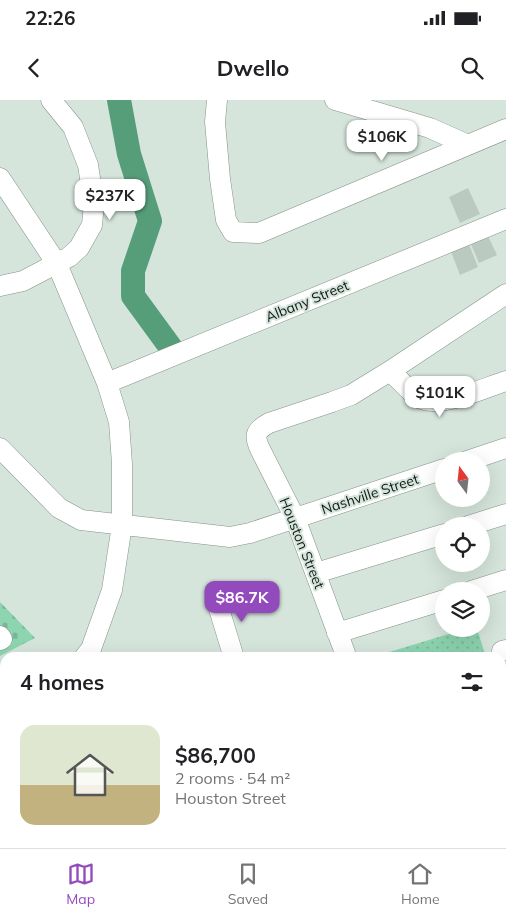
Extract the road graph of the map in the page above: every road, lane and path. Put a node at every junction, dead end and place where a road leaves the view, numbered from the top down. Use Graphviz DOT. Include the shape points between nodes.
graph roads {
  1 [pos="51,100"];
  2 [pos="217,100"];
  3 [pos="335,100"];
  4 [pos="506,129"];
  5 [pos="468,145"];
  6 [pos="1,181"];
  7 [pos="506,219"];
  8 [pos="57,264"];
  9 [pos="0,286"];
  10 [pos="506,294"];
  11 [pos="390,371"];
  12 [pos="506,381"];
  13 [pos="107,383"];
  14 [pos="0,448"];
  15 [pos="506,448"];
  16 [pos="490,453"];
  17 [pos="435,472"];
  18 [pos="506,514"];
  19 [pos="295,518"];
  20 [pos="490,519"];
  21 [pos="122,525"];
  22 [pos="435,537"];
  23 [pos="316,573"];
  24 [pos="506,580"];
  25 [pos="490,585"];
  26 [pos="216,599"];
  27 [pos="435,603"];
  28 [pos="337,633"];
  29 [pos="89,652"];
  30 [pos="232,652"];
  31 [pos="345,652"];
  1 -- 8 [label="street" via="73,127 88,165 94,204 92,225 79,248"];
  2 -- 5 [label="street" via="220,179 226,220 233,232 259,233"];
  3 -- 5 [label="street" via="430,128"];
  4 -- 5 [label="street"];
  6 -- 8 [label="street"];
  7 -- 13 [label="street, Albany Street"];
  8 -- 9 [label="street" via="24,281"];
  8 -- 13 [label="street"];
  10 -- 11 [label="street"];
  11 -- 12 [label="street" via="418,397 434,402"];
  11 -- 19 [label="street, Houston Street" via="351,394 261,427 256,435 257,442"];
  13 -- 21 [label="street" via="119,422"];
  14 -- 21 [label="street, Nashville Street" via="59,508 81,520"];
  15 -- 16 [label="street"];
  17 -- 19 [label="street, Nashville Street"];
  18 -- 20 [label="street"];
  19 -- 21 [label="street, Nashville Street" via="230,537"];
  19 -- 23 [label="street, Houston Street"];
  21 -- 29 [label="street" via="112,590"];
  22 -- 23 [label="street"];
  23 -- 28 [label="street, Houston Street"];
  24 -- 25 [label="street"];
  26 -- 30 [label="street"];
  27 -- 28 [label="street"];
  28 -- 31 [label="street, Houston Street"];
}
